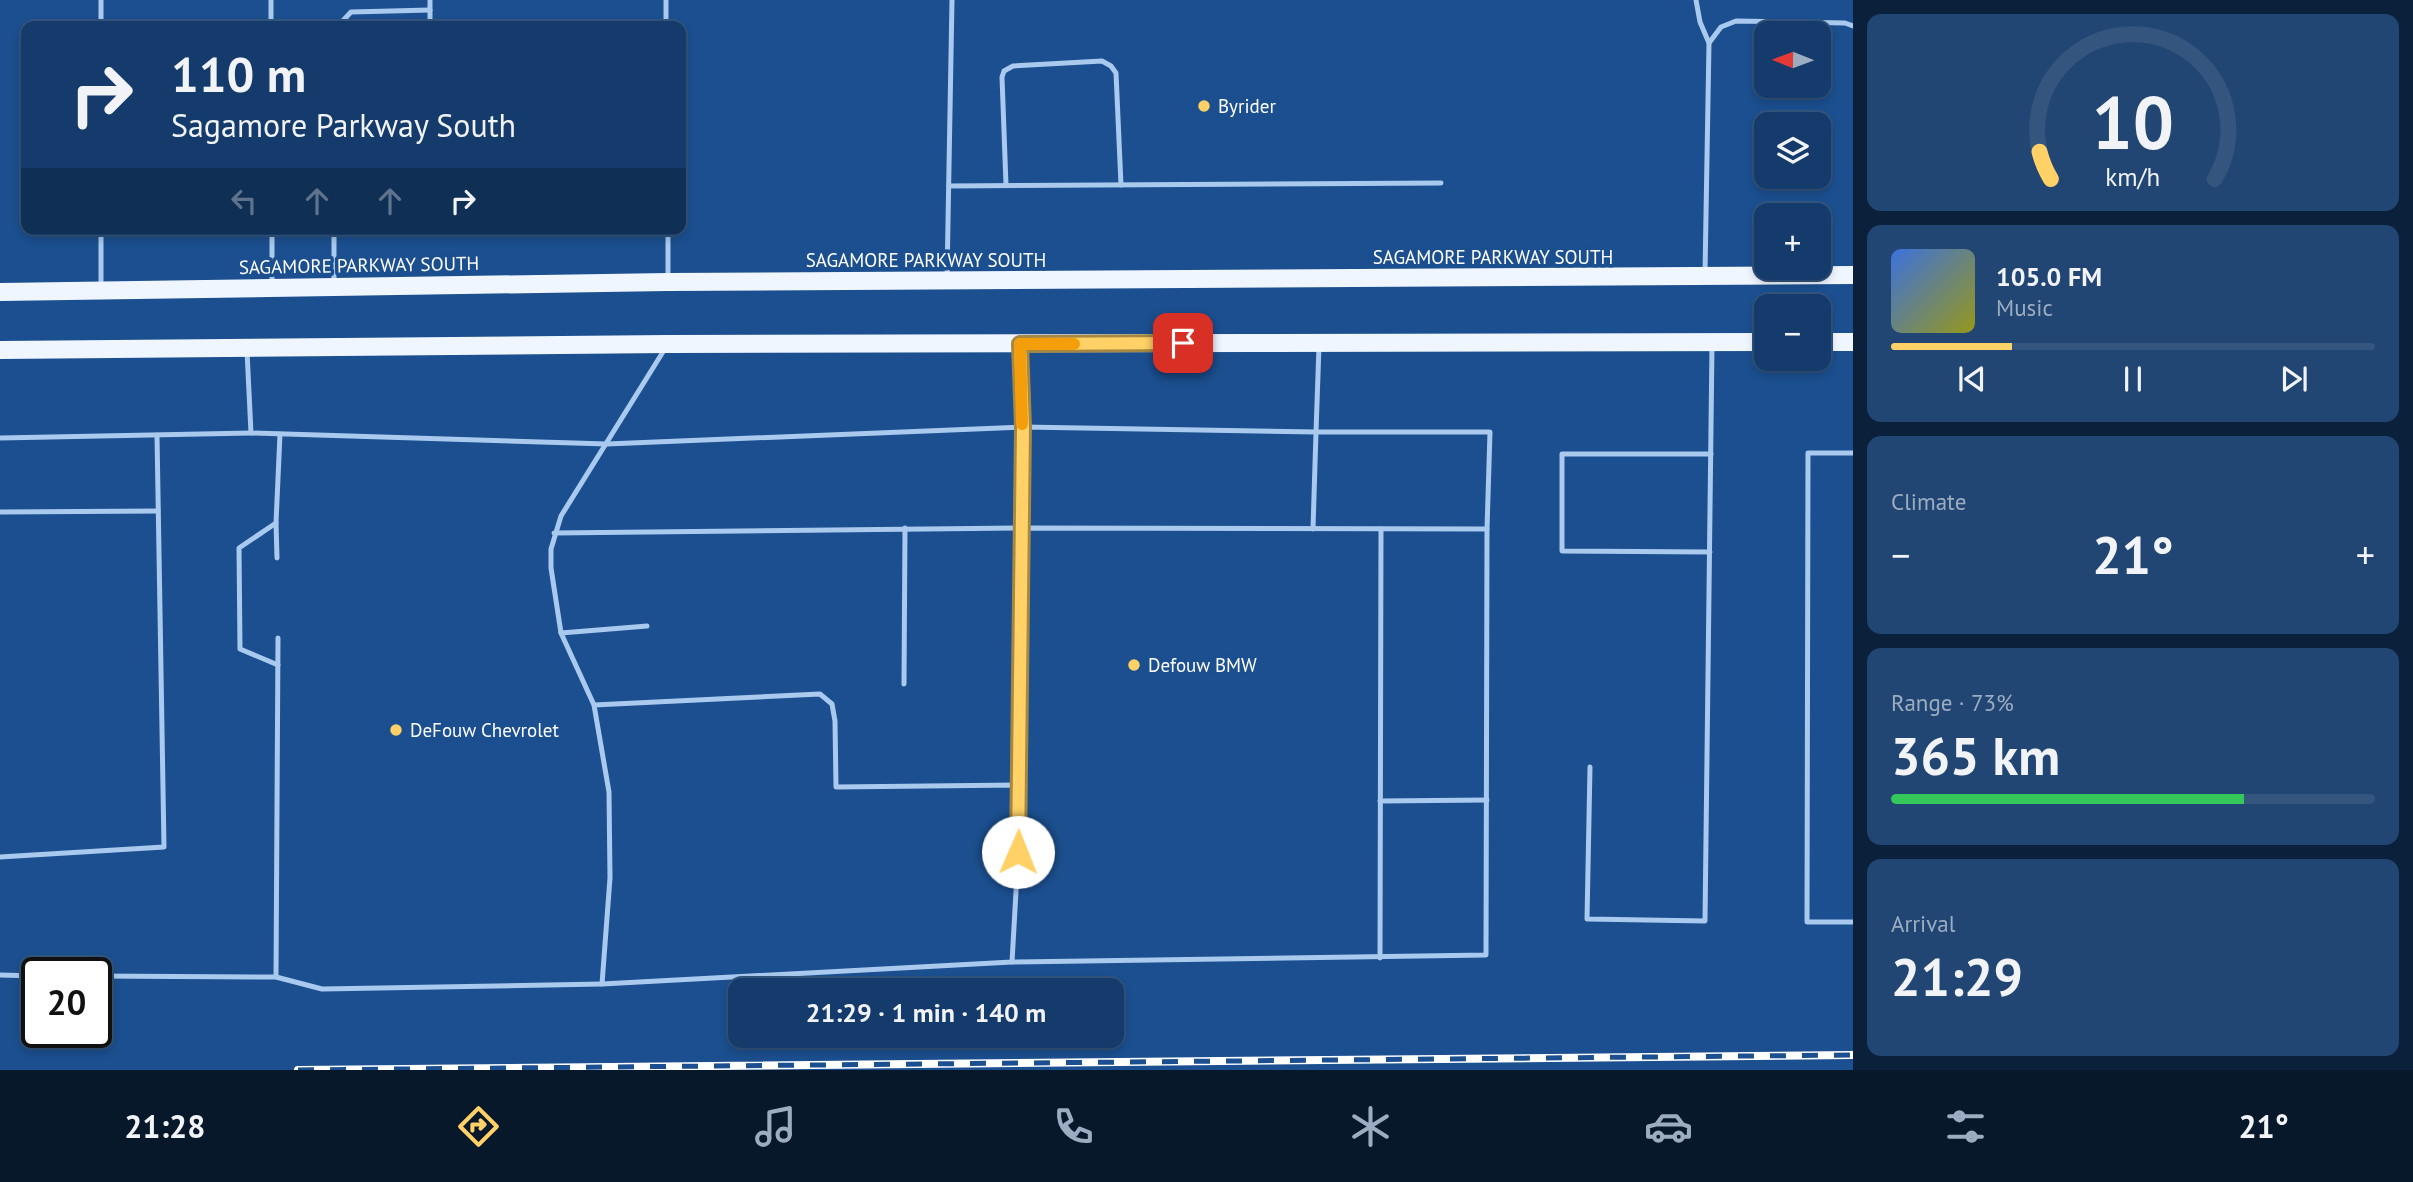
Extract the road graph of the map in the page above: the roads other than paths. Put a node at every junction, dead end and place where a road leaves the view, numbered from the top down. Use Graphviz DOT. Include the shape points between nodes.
graph roads {
  1 [pos="101,0"];
  2 [pos="271,0"];
  3 [pos="430,0"];
  4 [pos="666,0"];
  5 [pos="953,0"];
  6 [pos="1696,0"];
  7 [pos="430,10"];
  8 [pos="101,21"];
  9 [pos="271,21"];
  10 [pos="343,21"];
  11 [pos="430,21"];
  12 [pos="666,21"];
  13 [pos="1853,26"];
  14 [pos="1709,43"];
  15 [pos="1441,183"];
  16 [pos="1121,185"];
  17 [pos="949,186"];
  18 [pos="1006,186"];
  19 [pos="101,235"];
  20 [pos="272,235"];
  21 [pos="334,235"];
  22 [pos="668,235"];
  23 [pos="1853,275"];
  24 [pos="1705,276"];
  25 [pos="947,281"];
  26 [pos="668,282"];
  27 [pos="334,285"];
  28 [pos="272,288"];
  29 [pos="101,290"];
  30 [pos="0,292"];
  31 [pos="1712,342"];
  32 [pos="1754,342"];
  33 [pos="1831,342"];
  34 [pos="1853,342"];
  35 [pos="1319,343"];
  36 [pos="668,344"];
  37 [pos="1020,344"];
  38 [pos="247,348"];
  39 [pos="0,350"];
  40 [pos="1023,427"];
  41 [pos="1316,432"];
  42 [pos="251,433"];
  43 [pos="280,434"];
  44 [pos="157,435"];
  45 [pos="0,438"];
  46 [pos="607,444"];
  47 [pos="1853,453"];
  48 [pos="1711,454"];
  49 [pos="158,511"];
  50 [pos="0,512"];
  51 [pos="276,523"];
  52 [pos="905,528"];
  53 [pos="1021,528"];
  54 [pos="1313,528"];
  55 [pos="1381,529"];
  56 [pos="1487,529"];
  57 [pos="554,533"];
  58 [pos="1710,552"];
  59 [pos="277,558"];
  60 [pos="647,626"];
  61 [pos="561,633"];
  62 [pos="278,638"];
  63 [pos="278,665"];
  64 [pos="904,684"];
  65 [pos="594,705"];
  66 [pos="1590,766"];
  67 [pos="1020,785"];
  68 [pos="1487,800"];
  69 [pos="1380,801"];
  70 [pos="0,857"];
  71 [pos="1853,922"];
  72 [pos="1380,958"];
  73 [pos="1012,962"];
  74 [pos="0,975"];
  75 [pos="21,976"];
  76 [pos="112,976"];
  77 [pos="276,977"];
  78 [pos="602,984"];
  1 -- 8 [label="lane"];
  2 -- 9 [label="lane"];
  3 -- 7 [label="lane"];
  4 -- 12 [label="lane"];
  5 -- 17 [label="lane"];
  6 -- 14 [label="lane"];
  7 -- 10 [label="lane" via="351,12"];
  7 -- 11 [label="lane"];
  13 -- 14 [label="lane" via="1736,21 1721,27"];
  14 -- 24 [label="lane"];
  15 -- 16 [label="lane"];
  16 -- 18 [label="lane"];
  16 -- 18 [label="lane" via="1116,73 1102,61 1013,66 1004,71"];
  17 -- 18 [label="lane"];
  17 -- 25 [label="lane"];
  19 -- 29 [label="lane"];
  20 -- 28 [label="lane"];
  21 -- 27 [label="lane"];
  22 -- 26 [label="lane"];
  23 -- 24 [label="main road, SAGAMORE PARKWAY SOUTH"];
  24 -- 25 [label="main road, SAGAMORE PARKWAY SOUTH"];
  25 -- 26 [label="main road, SAGAMORE PARKWAY SOUTH"];
  26 -- 27 [label="main road, SAGAMORE PARKWAY SOUTH"];
  27 -- 28 [label="main road, SAGAMORE PARKWAY SOUTH"];
  28 -- 29 [label="main road, SAGAMORE PARKWAY SOUTH"];
  29 -- 30 [label="main road, SAGAMORE PARKWAY SOUTH"];
  31 -- 32 [label="main road"];
  31 -- 35 [label="main road"];
  31 -- 48 [label="lane"];
  33 -- 34 [label="main road"];
  35 -- 37 [label="main road"];
  35 -- 41 [label="lane"];
  36 -- 37 [label="main road"];
  36 -- 38 [label="main road"];
  36 -- 46 [label="lane"];
  37 -- 40 [label="lane"];
  38 -- 39 [label="main road"];
  38 -- 42 [label="lane"];
  40 -- 41 [label="lane"];
  40 -- 46 [label="lane"];
  40 -- 53 [label="lane"];
  41 -- 54 [label="lane"];
  41 -- 56 [label="lane" via="1490,432"];
  42 -- 43 [label="lane"];
  42 -- 44 [label="lane"];
  43 -- 46 [label="lane"];
  43 -- 51 [label="lane"];
  44 -- 45 [label="lane"];
  44 -- 49 [label="lane"];
  46 -- 57 [label="lane"];
  47 -- 71 [label="lane" via="1808,453 1807,922"];
  48 -- 58 [label="lane"];
  48 -- 58 [label="lane" via="1562,454 1562,551"];
  49 -- 50 [label="lane"];
  49 -- 70 [label="lane" via="164,847"];
  51 -- 59 [label="lane"];
  51 -- 63 [label="lane" via="239,548 240,649"];
  52 -- 53 [label="lane"];
  52 -- 57 [label="lane"];
  52 -- 64 [label="lane"];
  53 -- 54 [label="lane"];
  53 -- 67 [label="lane"];
  54 -- 55 [label="lane"];
  55 -- 56 [label="lane"];
  55 -- 69 [label="lane"];
  56 -- 68 [label="lane"];
  57 -- 61 [label="lane" via="551,568"];
  58 -- 66 [label="lane" via="1705,921 1587,919"];
  60 -- 61 [label="lane"];
  61 -- 65 [label="lane"];
  62 -- 63 [label="lane"];
  63 -- 77 [label="lane"];
  65 -- 67 [label="lane" via="820,694 832,704 835,720 836,787"];
  65 -- 78 [label="lane" via="609,792 610,878"];
  67 -- 73 [label="lane"];
  68 -- 69 [label="lane"];
  68 -- 72 [label="lane" via="1486,955"];
  69 -- 72 [label="lane"];
  72 -- 73 [label="lane"];
  73 -- 78 [label="lane"];
  74 -- 75 [label="lane"];
  76 -- 77 [label="lane"];
  77 -- 78 [label="lane" via="321,989"];
}
